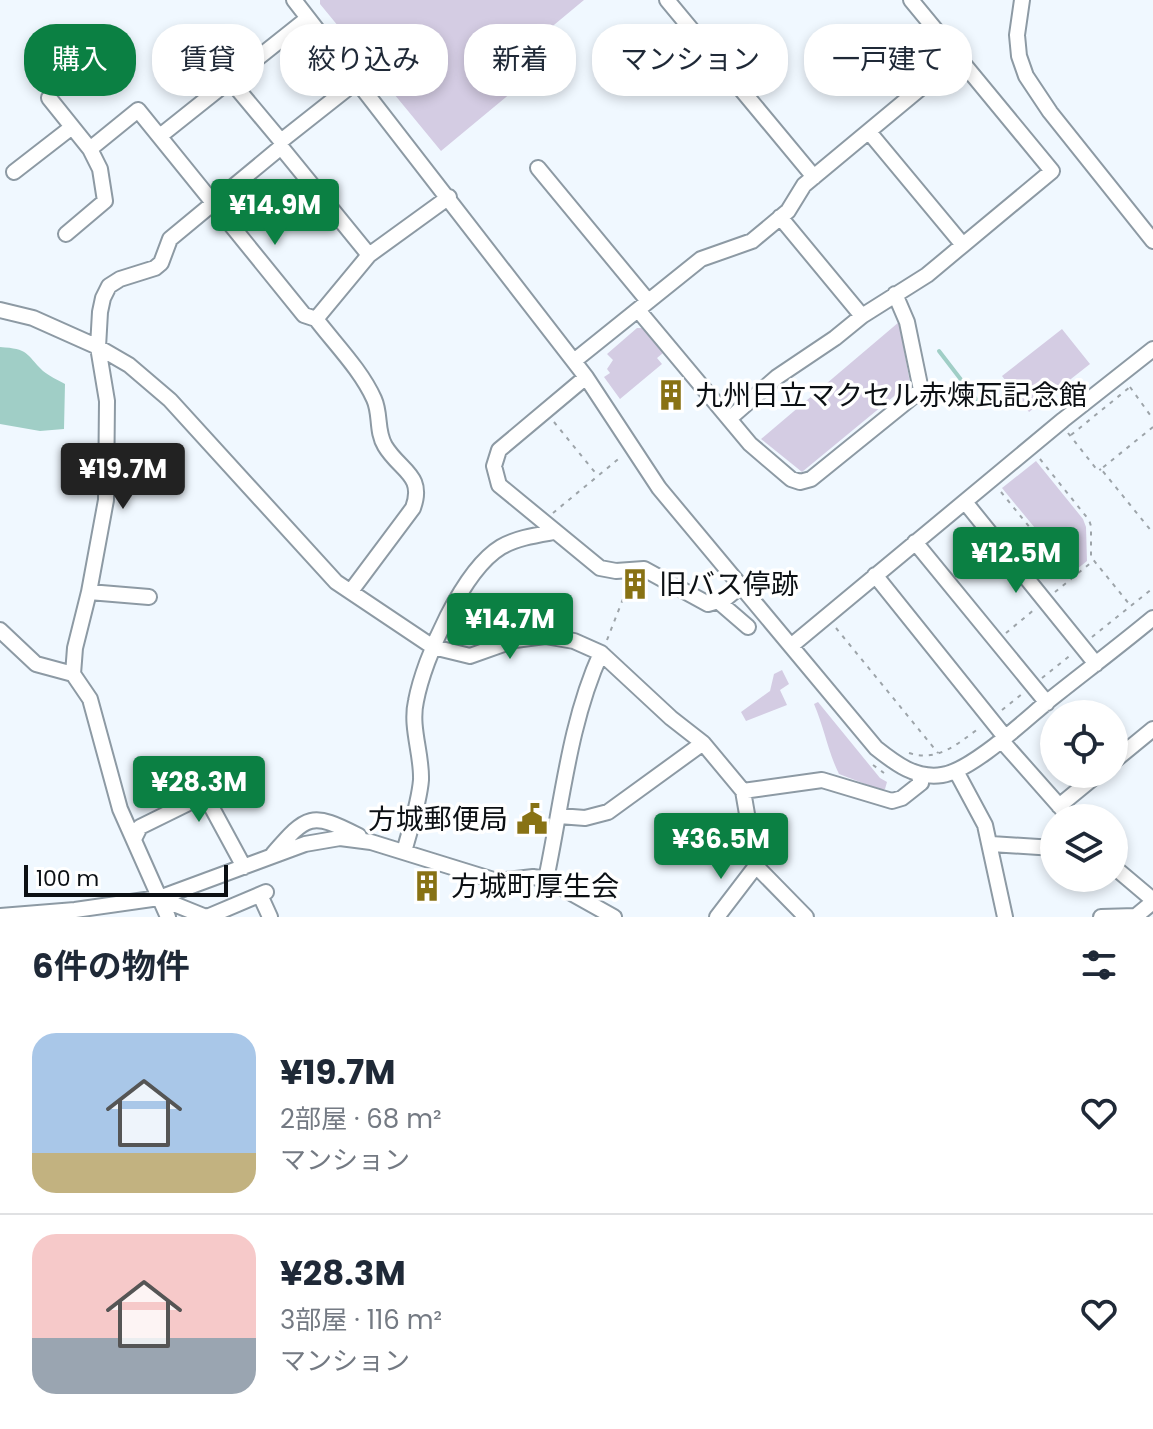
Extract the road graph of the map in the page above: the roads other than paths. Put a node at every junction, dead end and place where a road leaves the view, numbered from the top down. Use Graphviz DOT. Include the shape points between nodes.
graph roads {
  1 [pos="294,0"];
  2 [pos="667,0"];
  3 [pos="1022,0"];
  4 [pos="919,3"];
  5 [pos="308,18"];
  6 [pos="313,24"];
  7 [pos="934,24"];
  8 [pos="264,53"];
  9 [pos="972,74"];
  10 [pos="210,96"];
  11 [pos="243,96"];
  12 [pos="339,96"];
  13 [pos="369,96"];
  14 [pos="912,96"];
  15 [pos="49,98"];
  16 [pos="72,127"];
  17 [pos="869,132"];
  18 [pos="160,136"];
  19 [pos="281,144"];
  20 [pos="90,149"];
  21 [pos="538,168"];
  22 [pos="14,172"];
  23 [pos="814,177"];
  24 [pos="449,197"];
  25 [pos="215,203"];
  26 [pos="780,217"];
  27 [pos="66,234"];
  28 [pos="1153,241"];
  29 [pos="963,245"];
  30 [pos="369,255"];
  31 [pos="895,294"];
  32 [pos="643,305"];
  33 [pos="0,310"];
  34 [pos="862,316"];
  35 [pos="316,319"];
  36 [pos="98,347"];
  37 [pos="1153,349"];
  38 [pos="574,361"];
  39 [pos="586,377"];
  40 [pos="729,419"];
  41 [pos="965,502"];
  42 [pos="554,532"];
  43 [pos="915,542"];
  44 [pos="875,575"];
  45 [pos="741,586"];
  46 [pos="351,591"];
  47 [pos="89,592"];
  48 [pos="149,597"];
  49 [pos="719,602"];
  50 [pos="1153,618"];
  51 [pos="748,627"];
  52 [pos="0,630"];
  53 [pos="791,646"];
  54 [pos="433,647"];
  55 [pos="601,653"];
  56 [pos="1096,664"];
  57 [pos="73,674"];
  58 [pos="1045,700"];
  59 [pos="1051,700"];
  60 [pos="1040,709"];
  61 [pos="1153,729"];
  62 [pos="1003,738"];
  63 [pos="703,743"];
  64 [pos="1128,750"];
  65 [pos="956,771"];
  66 [pos="919,776"];
  67 [pos="1081,788"];
  68 [pos="743,791"];
  69 [pos="1057,804"];
  70 [pos="1061,804"];
  71 [pos="559,816"];
  72 [pos="134,839"];
  73 [pos="371,842"];
  74 [pos="991,844"];
  75 [pos="1040,847"];
  76 [pos="404,852"];
  77 [pos="270,857"];
  78 [pos="756,866"];
  79 [pos="244,867"];
  80 [pos="546,879"];
  81 [pos="1128,879"];
  82 [pos="159,898"];
  83 [pos="1153,901"];
  84 [pos="0,916"];
  85 [pos="168,917"];
  86 [pos="206,917"];
  87 [pos="270,917"];
  88 [pos="614,917"];
  89 [pos="717,917"];
  90 [pos="806,917"];
  91 [pos="1005,917"];
  92 [pos="1101,917"];
  1 -- 5 [label="street"];
  2 -- 23 [label="street"];
  3 -- 28 [label="street" via="1017,35 1026,76"];
  4 -- 7 [label="street"];
  5 -- 6 [label="street"];
  5 -- 8 [label="street"];
  9 -- 29 [label="street" via="1052,171"];
  10 -- 18 [label="street"];
  11 -- 19 [label="street"];
  12 -- 19 [label="street"];
  13 -- 24 [label="street"];
  14 -- 17 [label="street"];
  15 -- 16 [label="street"];
  16 -- 20 [label="street"];
  16 -- 22 [label="street"];
  17 -- 23 [label="street"];
  17 -- 29 [label="street"];
  18 -- 20 [label="street" via="138,110"];
  18 -- 25 [label="street"];
  19 -- 25 [label="street"];
  19 -- 30 [label="street"];
  20 -- 27 [label="street" via="100,169 105,201"];
  21 -- 32 [label="street"];
  23 -- 26 [label="street"];
  24 -- 30 [label="street"];
  24 -- 38 [label="street"];
  25 -- 35 [label="street" via="304,315"];
  25 -- 36 [label="street" via="170,239 155,268 109,286"];
  26 -- 32 [label="street" via="752,241 701,259"];
  26 -- 34 [label="street"];
  29 -- 31 [label="street"];
  30 -- 35 [label="street"];
  31 -- 34 [label="street"];
  31 -- 40 [label="street" via="907,322 921,390 811,479 791,479"];
  32 -- 38 [label="street"];
  32 -- 40 [label="street"];
  33 -- 36 [label="street" via="33,318"];
  34 -- 40 [label="street"];
  35 -- 46 [label="street" via="369,389 382,440 418,493 413,508"];
  36 -- 46 [label="street" via="170,400 336,582"];
  36 -- 47 [label="street" via="107,401 106,500"];
  37 -- 41 [label="street"];
  38 -- 39 [label="street"];
  39 -- 42 [label="street" via="499,450 494,466 503,490"];
  39 -- 45 [label="street" via="659,488"];
  41 -- 43 [label="street"];
  41 -- 56 [label="street"];
  42 -- 49 [label="street" via="600,568 644,569 708,604"];
  42 -- 54 [label="street" via="498,548 478,566"];
  43 -- 44 [label="street"];
  43 -- 58 [label="street"];
  44 -- 53 [label="street"];
  44 -- 62 [label="street"];
  45 -- 49 [label="street"];
  45 -- 53 [label="street"];
  46 -- 54 [label="street"];
  47 -- 48 [label="street"];
  47 -- 57 [label="street"];
  49 -- 51 [label="street"];
  50 -- 56 [label="street"];
  52 -- 57 [label="street" via="36,664"];
  53 -- 66 [label="street" via="876,748"];
  54 -- 55 [label="street" via="470,656 545,636"];
  54 -- 76 [label="street" via="415,701 421,778"];
  55 -- 63 [label="street"];
  55 -- 71 [label="street" via="588,683"];
  56 -- 59 [label="street"];
  57 -- 72 [label="street" via="90,699 120,809"];
  60 -- 62 [label="street"];
  61 -- 64 [label="street"];
  62 -- 65 [label="street"];
  62 -- 69 [label="street"];
  63 -- 68 [label="street"];
  63 -- 71 [label="street" via="608,812 585,818"];
  65 -- 66 [label="street"];
  65 -- 74 [label="street"];
  66 -- 68 [label="street" via="921,783 892,801 822,780"];
  67 -- 70 [label="street"];
  68 -- 78 [label="street"];
  71 -- 80 [label="street"];
  72 -- 79 [label="street" via="140,827 205,795"];
  72 -- 82 [label="street"];
  73 -- 76 [label="street"];
  73 -- 77 [label="street" via="323,839"];
  73 -- 77 [label="street" via="316,820 300,825"];
  74 -- 75 [label="street"];
  74 -- 91 [label="street"];
  76 -- 80 [label="street" via="497,881"];
  77 -- 79 [label="street"];
  78 -- 89 [label="street"];
  78 -- 90 [label="street"];
  79 -- 82 [label="street"];
  80 -- 88 [label="street"];
  81 -- 83 [label="street"];
  82 -- 84 [label="street"];
  82 -- 85 [label="street"];
  82 -- 86 [label="street"];
  83 -- 92 [label="street" via="1136,916"];
  86 -- 87 [label="street" via="263,893"];
}
